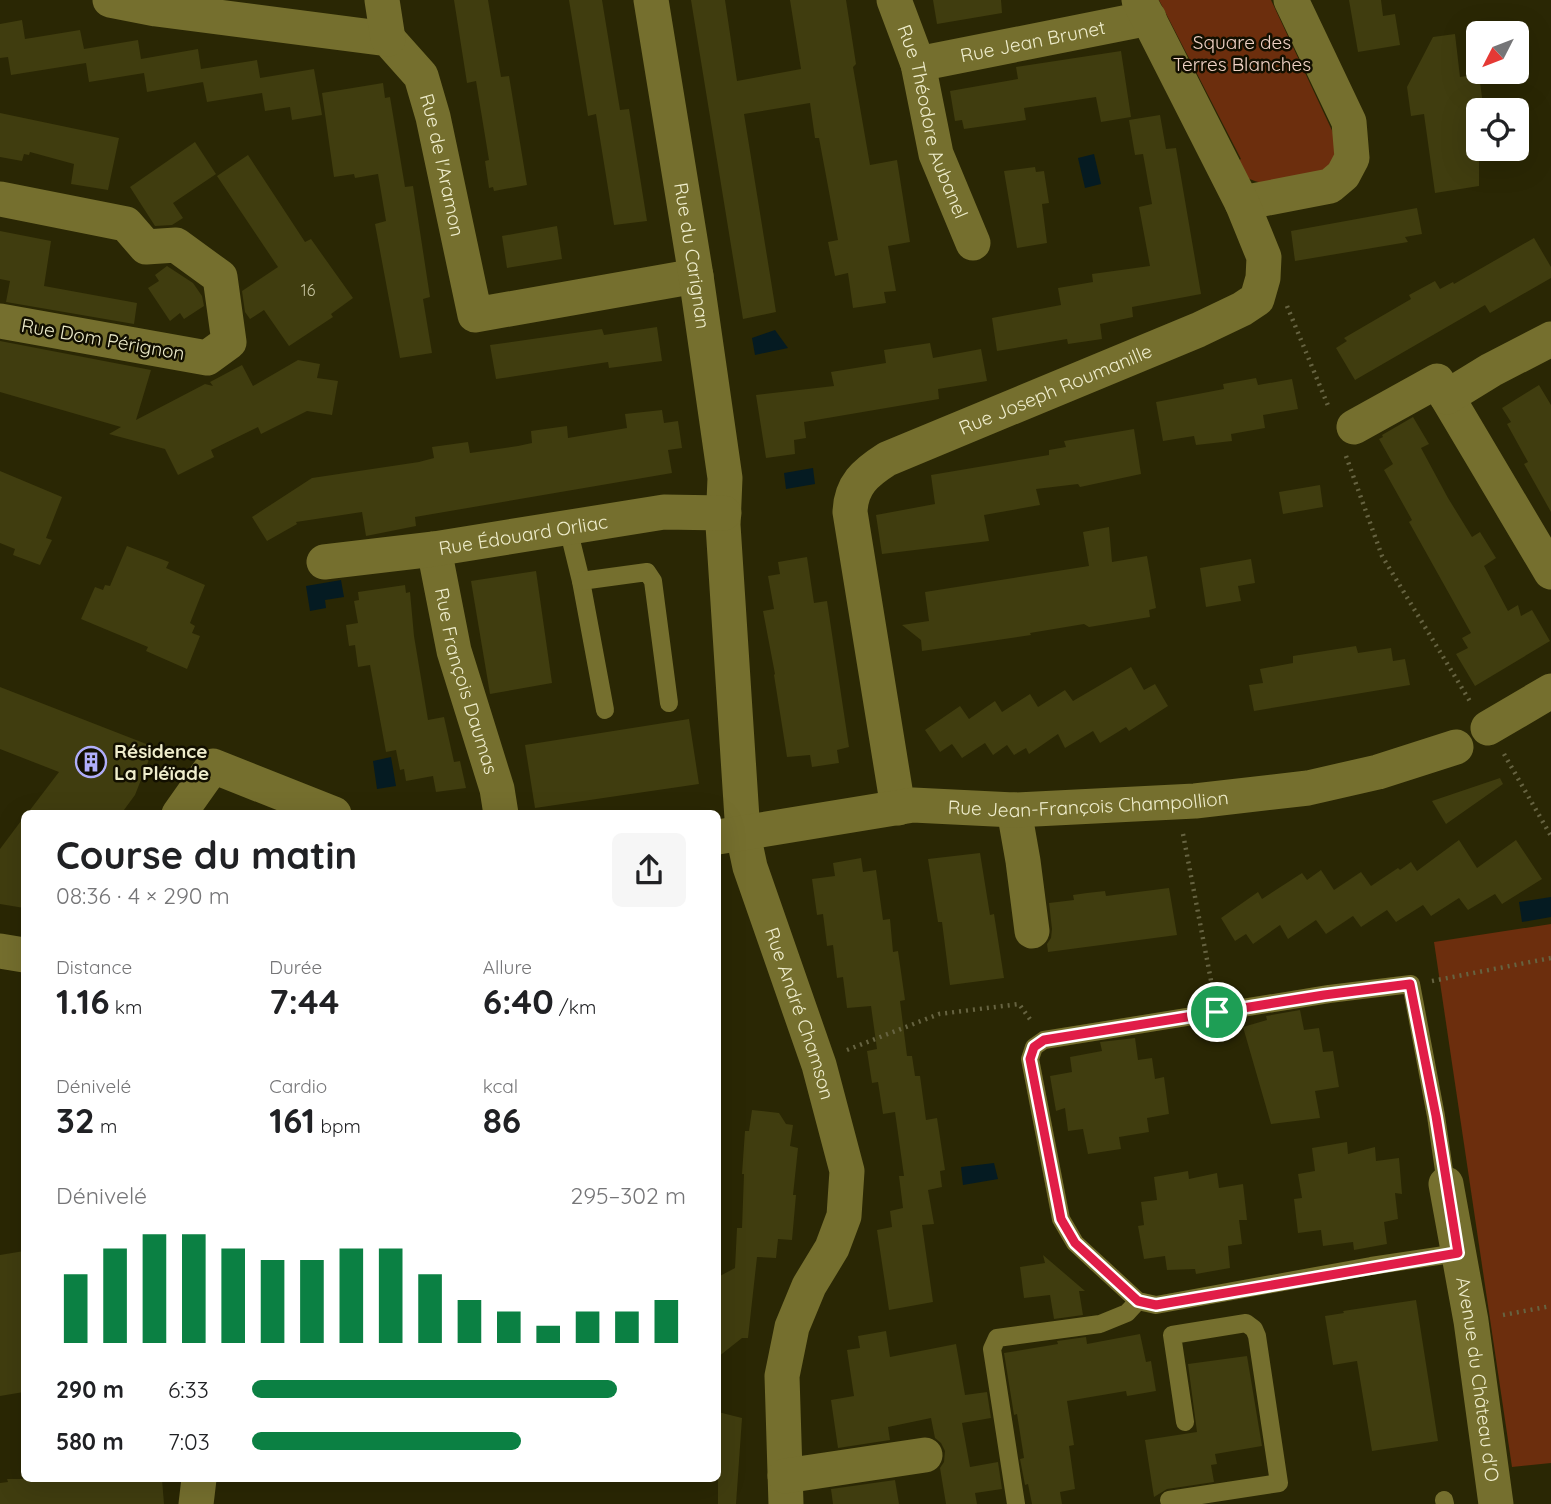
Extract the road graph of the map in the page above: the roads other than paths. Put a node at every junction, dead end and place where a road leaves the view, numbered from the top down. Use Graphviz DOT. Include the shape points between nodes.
graph roads {
  1 [pos="110,0"];
  2 [pos="382,0"];
  3 [pos="651,0"];
  4 [pos="894,0"];
  5 [pos="1291,0"];
  6 [pos="156,4"];
  7 [pos="1144,9"];
  8 [pos="388,38"];
  9 [pos="918,64"];
  10 [pos="0,199"];
  11 [pos="1242,203"];
  12 [pos="973,243"];
  13 [pos="696,276"];
  14 [pos="0,321"];
  15 [pos="1551,339"];
  16 [pos="1447,397"];
  17 [pos="1343,431"];
  18 [pos="724,513"];
  19 [pos="568,528"];
  20 [pos="434,549"];
  21 [pos="324,562"];
  22 [pos="1551,572"];
  23 [pos="581,581"];
  24 [pos="1551,691"];
  25 [pos="670,703"];
  26 [pos="605,710"];
  27 [pos="1488,728"];
  28 [pos="1456,747"];
  29 [pos="898,808"];
  30 [pos="182,810"];
  31 [pos="324,810"];
  32 [pos="501,810"];
  33 [pos="1014,810"];
  34 [pos="730,836"];
  35 [pos="1032,931"];
  36 [pos="0,951"];
  37 [pos="21,954"];
  38 [pos="1446,1184"];
  39 [pos="1458,1253"];
  40 [pos="1190,1299"];
  41 [pos="1138,1301"];
  42 [pos="1197,1330"];
  43 [pos="1185,1422"];
  44 [pos="925,1455"];
  45 [pos="199,1482"];
  46 [pos="785,1490"];
  47 [pos="1169,1500"];
  48 [pos="196,1504"];
  49 [pos="1016,1504"];
  50 [pos="1496,1504"];
  1 -- 6 [label="street"];
  2 -- 8 [label="street"];
  3 -- 13 [label="street, Rue du Carignan"];
  4 -- 9 [label="street, Rue Théodore Aubanel"];
  5 -- 11 [label="street" via="1349,121 1352,158 1343,175 1329,186"];
  6 -- 8 [label="street"];
  7 -- 9 [label="street, Rue Jean Brunet"];
  7 -- 11 [label="street"];
  8 -- 13 [label="street, Rue de l'Aramon" via="421,76 475,315"];
  9 -- 12 [label="street, Rue Théodore Aubanel" via="936,154"];
  10 -- 14 [label="street, Rue Dom Pérignon" via="125,224 146,247 176,245 232,269 229,342 207,358"];
  11 -- 29 [label="street, Rue Joseph Roumanille" via="1264,257 1256,299 1198,330 887,459 859,480 850,512"];
  13 -- 18 [label="street, Rue du Carignan" via="726,478"];
  15 -- 16 [label="street"];
  16 -- 17 [label="street" via="1437,382"];
  16 -- 22 [label="street"];
  18 -- 19 [label="street, Rue Édouard Orliac" via="664,512"];
  18 -- 34 [label="street, Rue André Chamson"];
  19 -- 20 [label="street, Rue Édouard Orliac"];
  19 -- 23 [label="lane"];
  20 -- 21 [label="street, Rue Édouard Orliac"];
  20 -- 32 [label="street, Rue François Daumas" via="454,651"];
  23 -- 25 [label="lane" via="646,572 653,581"];
  23 -- 26 [label="lane"];
  24 -- 27 [label="street"];
  28 -- 33 [label="street, Rue Jean-François Champollion" via="1308,788 1177,802"];
  29 -- 33 [label="street, Rue Jean-François Champollion"];
  29 -- 34 [label="street, Rue Jean-François Champollion"];
  30 -- 31 [label="street" via="213,766"];
  33 -- 35 [label="street"];
  34 -- 46 [label="street, Rue André Chamson" via="750,867 817,1062 847,1171 844,1216 792,1327 782,1376"];
  36 -- 37 [label="street"];
  38 -- 39 [label="street, Avenue du Château d'O"];
  38 -- 41 [label="lane, Avenue du Château d'O" via="1410,984 1044,1040 1034,1047 1030,1059 1061,1219 1075,1243"];
  39 -- 40 [label="lane, Avenue du Château d'O"];
  39 -- 50 [label="street, Avenue du Château d'O"];
  40 -- 41 [label="lane, Avenue du Château d'O" via="1156,1305"];
  40 -- 42 [label="lane"];
  41 -- 49 [label="lane" via="1127,1313 1100,1324 997,1338 992,1349"];
  42 -- 43 [label="lane" via="1172,1335 1171,1340"];
  42 -- 47 [label="lane" via="1240,1322 1254,1329 1279,1483"];
  44 -- 46 [label="street"];
  45 -- 48 [label="street"];
}
